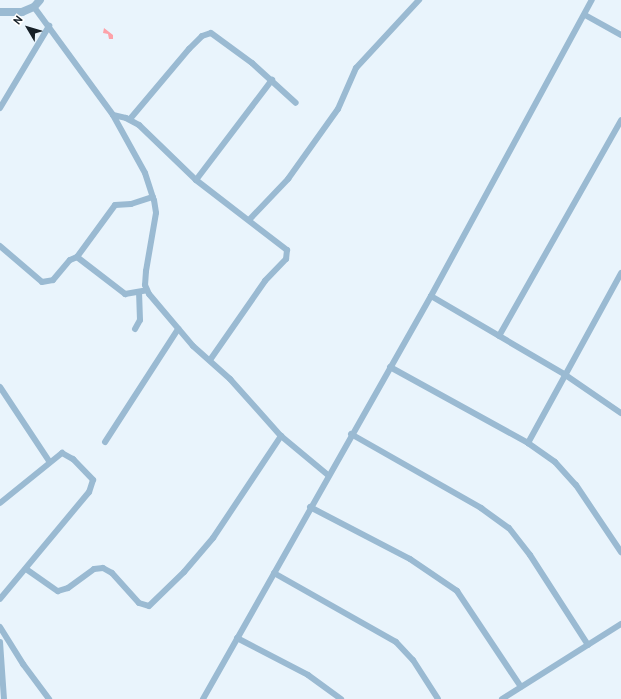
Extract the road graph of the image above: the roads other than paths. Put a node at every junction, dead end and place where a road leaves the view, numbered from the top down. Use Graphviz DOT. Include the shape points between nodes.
graph roads {
  1 [pos="40,0"];
  2 [pos="592,0"];
  3 [pos="418,1"];
  4 [pos="34,6"];
  5 [pos="0,12"];
  6 [pos="585,15"];
  7 [pos="49,26"];
  8 [pos="621,35"];
  9 [pos="272,80"];
  10 [pos="296,103"];
  11 [pos="0,108"];
  12 [pos="113,115"];
  13 [pos="130,119"];
  14 [pos="621,120"];
  15 [pos="196,180"];
  16 [pos="153,197"];
  17 [pos="249,220"];
  18 [pos="0,246"];
  19 [pos="77,257"];
  20 [pos="621,273"];
  21 [pos="147,290"];
  22 [pos="139,292"];
  23 [pos="431,296"];
  24 [pos="135,329"];
  25 [pos="178,329"];
  26 [pos="498,336"];
  27 [pos="210,360"];
  28 [pos="390,367"];
  29 [pos="564,374"];
  30 [pos="0,387"];
  31 [pos="621,414"];
  32 [pos="351,434"];
  33 [pos="281,436"];
  34 [pos="105,442"];
  35 [pos="528,443"];
  36 [pos="49,461"];
  37 [pos="328,475"];
  38 [pos="0,503"];
  39 [pos="310,508"];
  40 [pos="621,552"];
  41 [pos="26,569"];
  42 [pos="274,573"];
  43 [pos="0,599"];
  44 [pos="621,624"];
  45 [pos="0,627"];
  46 [pos="237,638"];
  47 [pos="0,642"];
  48 [pos="588,645"];
  49 [pos="521,687"];
  50 [pos="4,699"];
  51 [pos="49,699"];
  52 [pos="203,699"];
  53 [pos="341,699"];
  54 [pos="438,699"];
  55 [pos="502,699"];
  1 -- 4 [label="street"];
  2 -- 6 [label="street"];
  3 -- 17 [label="street" via="356,68 349,79 342,104 288,179"];
  4 -- 5 [label="street" via="22,12"];
  4 -- 7 [label="street"];
  6 -- 8 [label="street"];
  6 -- 23 [label="street"];
  7 -- 11 [label="street"];
  7 -- 12 [label="street"];
  9 -- 10 [label="street"];
  9 -- 13 [label="street" via="228,43 216,35 207,34 190,49"];
  9 -- 15 [label="street"];
  12 -- 13 [label="street"];
  12 -- 16 [label="street" via="145,173"];
  13 -- 15 [label="street"];
  14 -- 26 [label="street"];
  15 -- 17 [label="street"];
  16 -- 19 [label="street" via="131,204 115,205"];
  16 -- 21 [label="street" via="156,213 146,271"];
  17 -- 27 [label="street" via="279,242 288,255 265,282"];
  18 -- 19 [label="street" via="42,282 53,280 70,260"];
  19 -- 22 [label="street" via="119,291 125,294"];
  20 -- 29 [label="street"];
  21 -- 22 [label="street"];
  21 -- 25 [label="street"];
  22 -- 24 [label="street" via="140,320"];
  23 -- 26 [label="street"];
  23 -- 28 [label="street"];
  25 -- 27 [label="street"];
  25 -- 34 [label="street"];
  26 -- 29 [label="street"];
  27 -- 33 [label="street"];
  28 -- 32 [label="street"];
  28 -- 35 [label="street"];
  29 -- 31 [label="street"];
  29 -- 35 [label="street"];
  30 -- 36 [label="street"];
  32 -- 37 [label="street"];
  32 -- 48 [label="street" via="481,508 509,528 530,555"];
  33 -- 37 [label="street"];
  33 -- 41 [label="street" via="213,538 184,572 149,606 139,603 112,573 103,568 94,569 68,588 58,591"];
  35 -- 40 [label="street" via="565,470"];
  36 -- 38 [label="street"];
  36 -- 41 [label="street" via="57,454 65,454 88,473 93,483"];
  37 -- 39 [label="street"];
  39 -- 42 [label="street"];
  39 -- 49 [label="street" via="416,562 457,591"];
  41 -- 43 [label="street"];
  42 -- 46 [label="street"];
  42 -- 54 [label="street" via="396,642 413,660"];
  44 -- 48 [label="street"];
  45 -- 51 [label="street"];
  46 -- 52 [label="street"];
  46 -- 53 [label="street" via="308,676"];
  47 -- 50 [label="street"];
  48 -- 49 [label="street"];
  49 -- 55 [label="street"];
}
